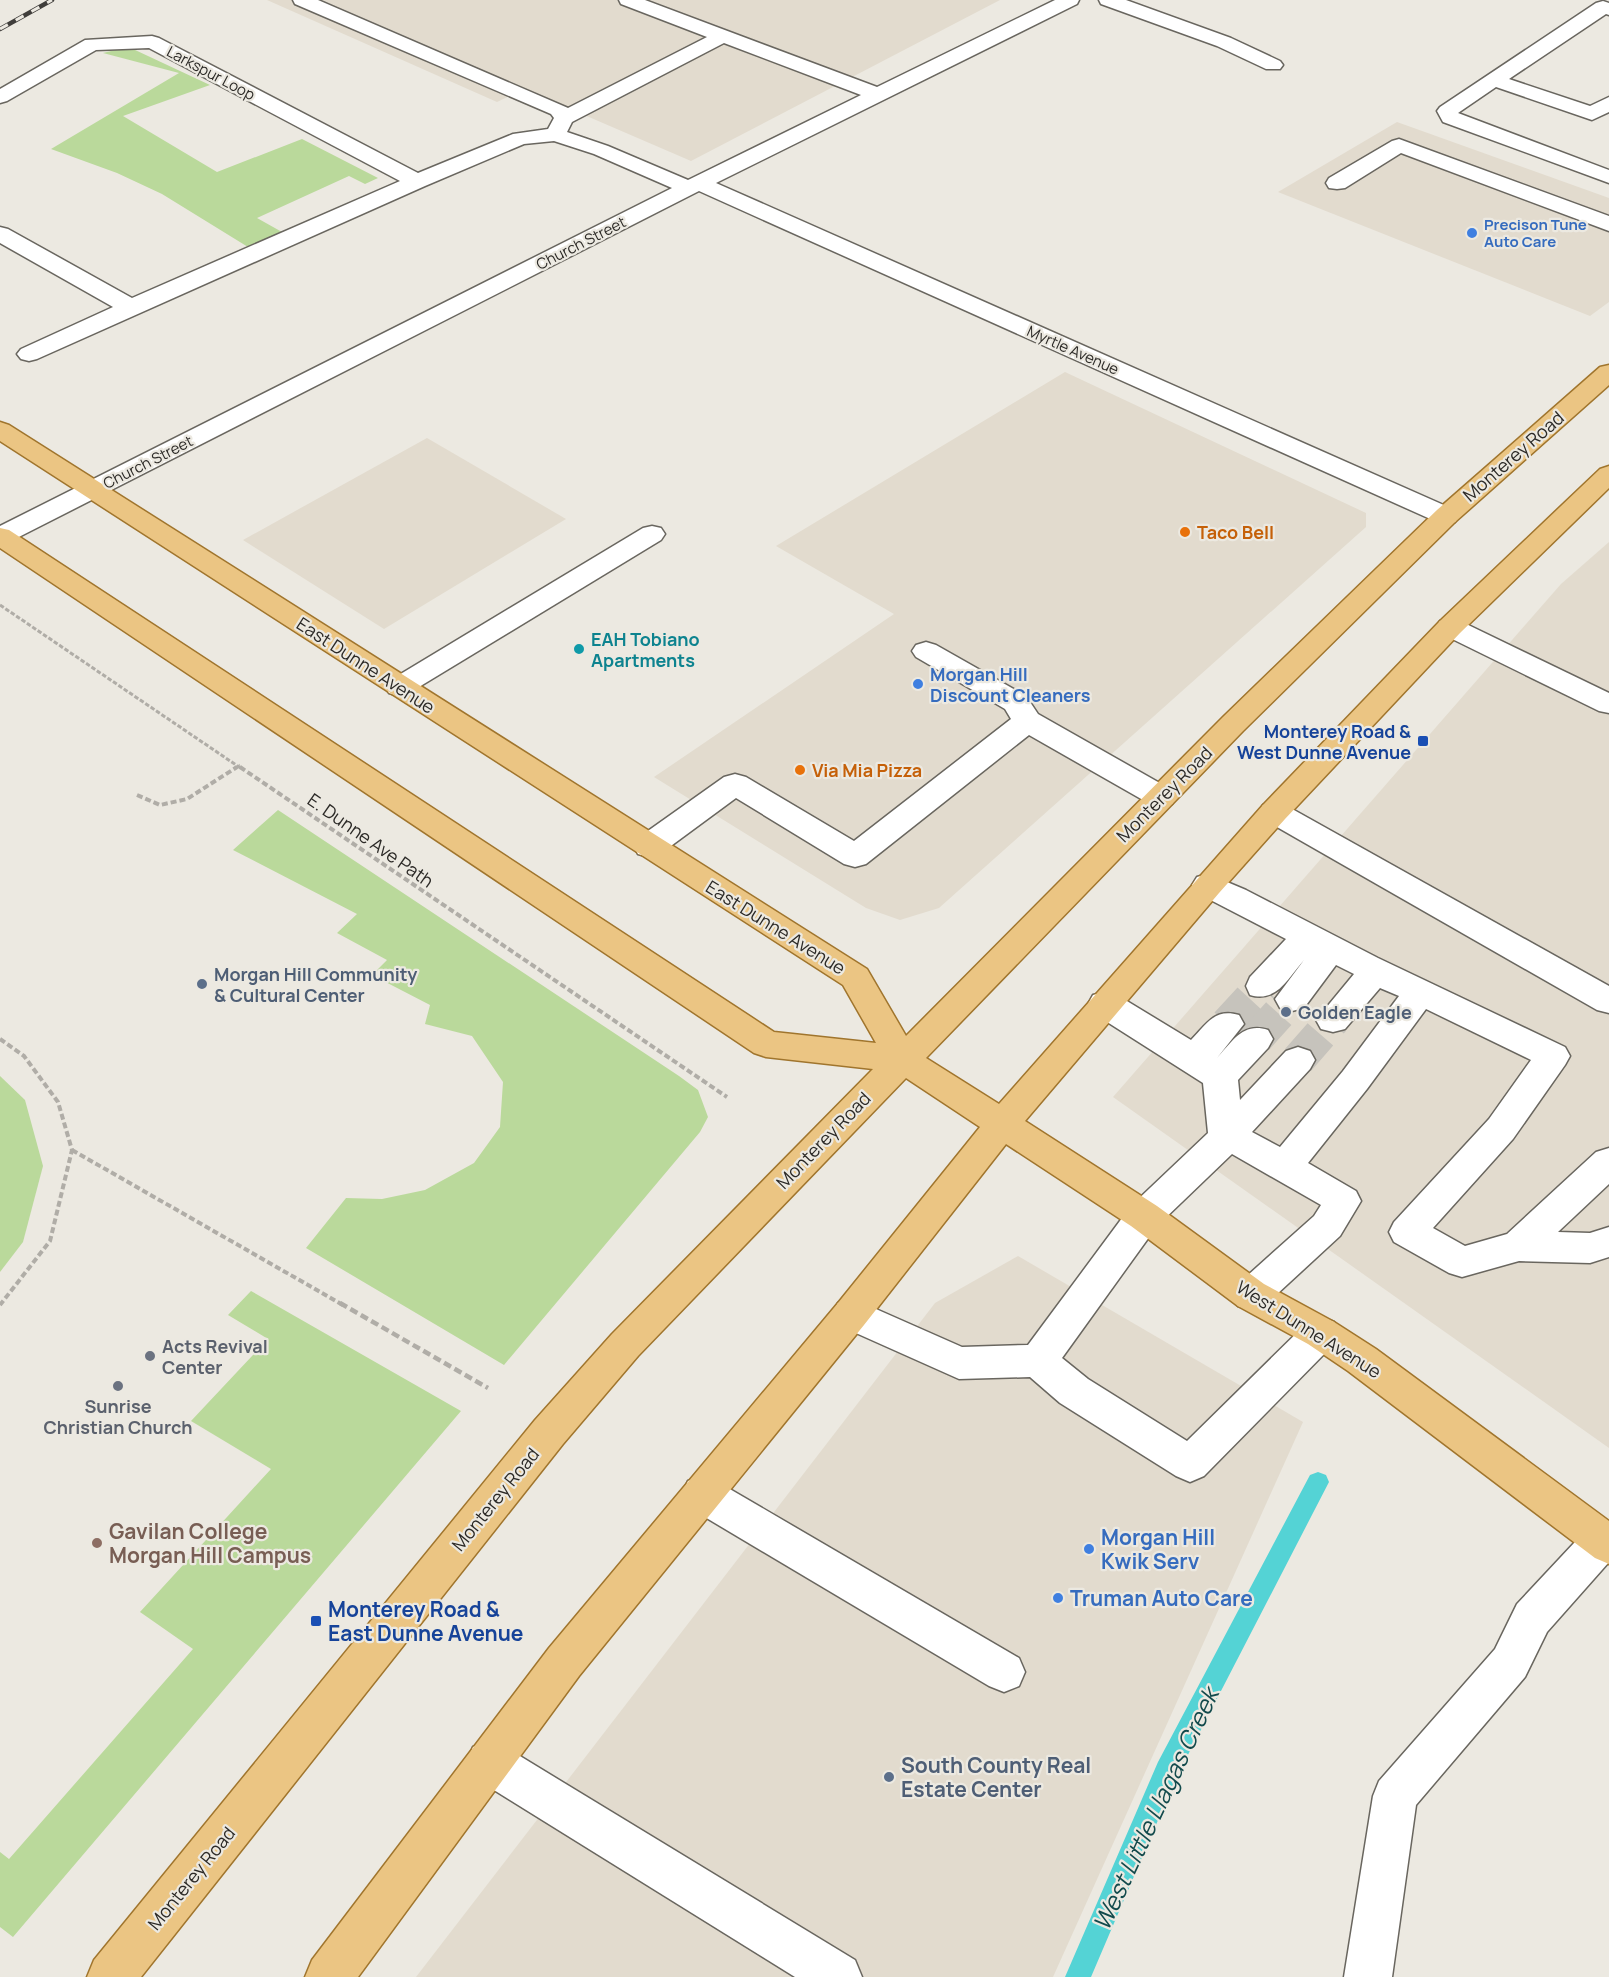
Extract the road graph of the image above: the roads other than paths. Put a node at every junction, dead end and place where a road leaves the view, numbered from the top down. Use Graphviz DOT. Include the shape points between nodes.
graph roads {
  1 [pos="302,0"];
  2 [pos="628,0"];
  3 [pos="1070,0"];
  4 [pos="1108,0"];
  5 [pos="1601,6"];
  6 [pos="723,36"];
  7 [pos="1272,66"];
  8 [pos="1494,80"];
  9 [pos="879,95"];
  10 [pos="0,97"];
  11 [pos="1609,103"];
  12 [pos="559,126"];
  13 [pos="1609,177"];
  14 [pos="417,181"];
  15 [pos="1337,183"];
  16 [pos="694,186"];
  17 [pos="1609,224"];
  18 [pos="0,234"];
  19 [pos="131,307"];
  20 [pos="29,354"];
  21 [pos="1609,372"];
  22 [pos="0,430"];
  23 [pos="1609,474"];
  24 [pos="94,490"];
  25 [pos="1446,516"];
  26 [pos="652,534"];
  27 [pos="0,536"];
  28 [pos="1450,627"];
  29 [pos="926,651"];
  30 [pos="399,687"];
  31 [pos="1609,704"];
  32 [pos="1027,721"];
  33 [pos="1161,797"];
  34 [pos="1274,812"];
  35 [pos="649,846"];
  36 [pos="1208,885"];
  37 [pos="1319,943"];
  38 [pos="1375,972"];
  39 [pos="1262,986"];
  40 [pos="1420,992"];
  41 [pos="1292,999"];
  42 [pos="1609,1000"];
  43 [pos="1105,1004"];
  44 [pos="1333,1020"];
  45 [pos="1242,1032"];
  46 [pos="902,1059"];
  47 [pos="1298,1060"];
  48 [pos="1207,1068"];
  49 [pos="1003,1123"];
  50 [pos="1226,1134"];
  51 [pos="1609,1162"];
  52 [pos="1285,1166"];
  53 [pos="1144,1216"];
  54 [pos="1609,1242"];
  55 [pos="1519,1246"];
  56 [pos="1251,1295"];
  57 [pos="851,1314"];
  58 [pos="1321,1333"];
  59 [pos="1038,1361"];
  60 [pos="702,1494"];
  61 [pos="1606,1543"];
  62 [pos="1004,1672"];
  63 [pos="489,1762"];
  64 [pos="111,1977"];
  65 [pos="329,1977"];
  66 [pos="838,1977"];
  67 [pos="1368,1977"];
  1 -- 12 [label="street" via="559,110"];
  2 -- 6 [label="street"];
  3 -- 9 [label="street, Church Street"];
  4 -- 7 [label="street" via="1224,42"];
  5 -- 8 [label="street"];
  6 -- 9 [label="street"];
  6 -- 12 [label="street"];
  8 -- 11 [label="street" via="1592,114"];
  8 -- 13 [label="street" via="1447,111 1450,118"];
  9 -- 16 [label="street, Church Street"];
  10 -- 14 [label="street, Larkspur Loop" via="92,44 152,42"];
  12 -- 14 [label="street"];
  12 -- 16 [label="street" via="602,150"];
  14 -- 19 [label="street"];
  15 -- 17 [label="street" via="1399,145"];
  16 -- 24 [label="street, Church Street"];
  16 -- 25 [label="street, Myrtle Avenue"];
  18 -- 19 [label="street"];
  19 -- 20 [label="street"];
  21 -- 25 [label="main road, Monterey Road"];
  22 -- 24 [label="main road, East Dunne Avenue"];
  23 -- 28 [label="main road"];
  24 -- 27 [label="street, Church Street"];
  24 -- 30 [label="main road, East Dunne Avenue"];
  25 -- 33 [label="main road, Monterey Road"];
  26 -- 30 [label="street"];
  27 -- 46 [label="main road" via="766,1044"];
  28 -- 31 [label="street"];
  28 -- 34 [label="main road"];
  29 -- 32 [label="street" via="1016,703"];
  30 -- 35 [label="main road, East Dunne Avenue"];
  32 -- 33 [label="street"];
  32 -- 35 [label="street" via="855,856 735,784"];
  33 -- 46 [label="main road, Monterey Road"];
  34 -- 36 [label="main road"];
  34 -- 42 [label="street"];
  35 -- 46 [label="main road, East Dunne Avenue" via="855,977"];
  36 -- 37 [label="street"];
  36 -- 43 [label="main road"];
  37 -- 38 [label="street"];
  37 -- 39 [label="street"];
  37 -- 41 [label="street"];
  38 -- 40 [label="street"];
  38 -- 44 [label="street"];
  40 -- 52 [label="street"];
  40 -- 55 [label="street" via="1553,1056 1501,1129 1407,1232 1462,1262"];
  43 -- 48 [label="street"];
  43 -- 49 [label="main road"];
  45 -- 48 [label="street"];
  46 -- 49 [label="main road, West Dunne Avenue"];
  46 -- 64 [label="main road, Monterey Road" via="625,1345 549,1432"];
  47 -- 50 [label="street"];
  48 -- 50 [label="street"];
  49 -- 53 [label="main road, West Dunne Avenue"];
  49 -- 57 [label="main road"];
  50 -- 52 [label="street"];
  50 -- 53 [label="street"];
  51 -- 55 [label="street"];
  52 -- 56 [label="street" via="1343,1201 1327,1226"];
  53 -- 56 [label="main road, West Dunne Avenue"];
  53 -- 59 [label="street"];
  54 -- 55 [label="street" via="1590,1248"];
  56 -- 58 [label="main road, West Dunne Avenue"];
  57 -- 59 [label="street" via="959,1363"];
  57 -- 60 [label="main road"];
  58 -- 59 [label="street" via="1190,1464 1074,1390"];
  58 -- 61 [label="main road, West Dunne Avenue"];
  60 -- 62 [label="street"];
  60 -- 63 [label="main road" via="564,1662"];
  61 -- 67 [label="street" via="1532,1618 1510,1663 1395,1796"];
  63 -- 65 [label="main road"];
  63 -- 66 [label="street"];
}
